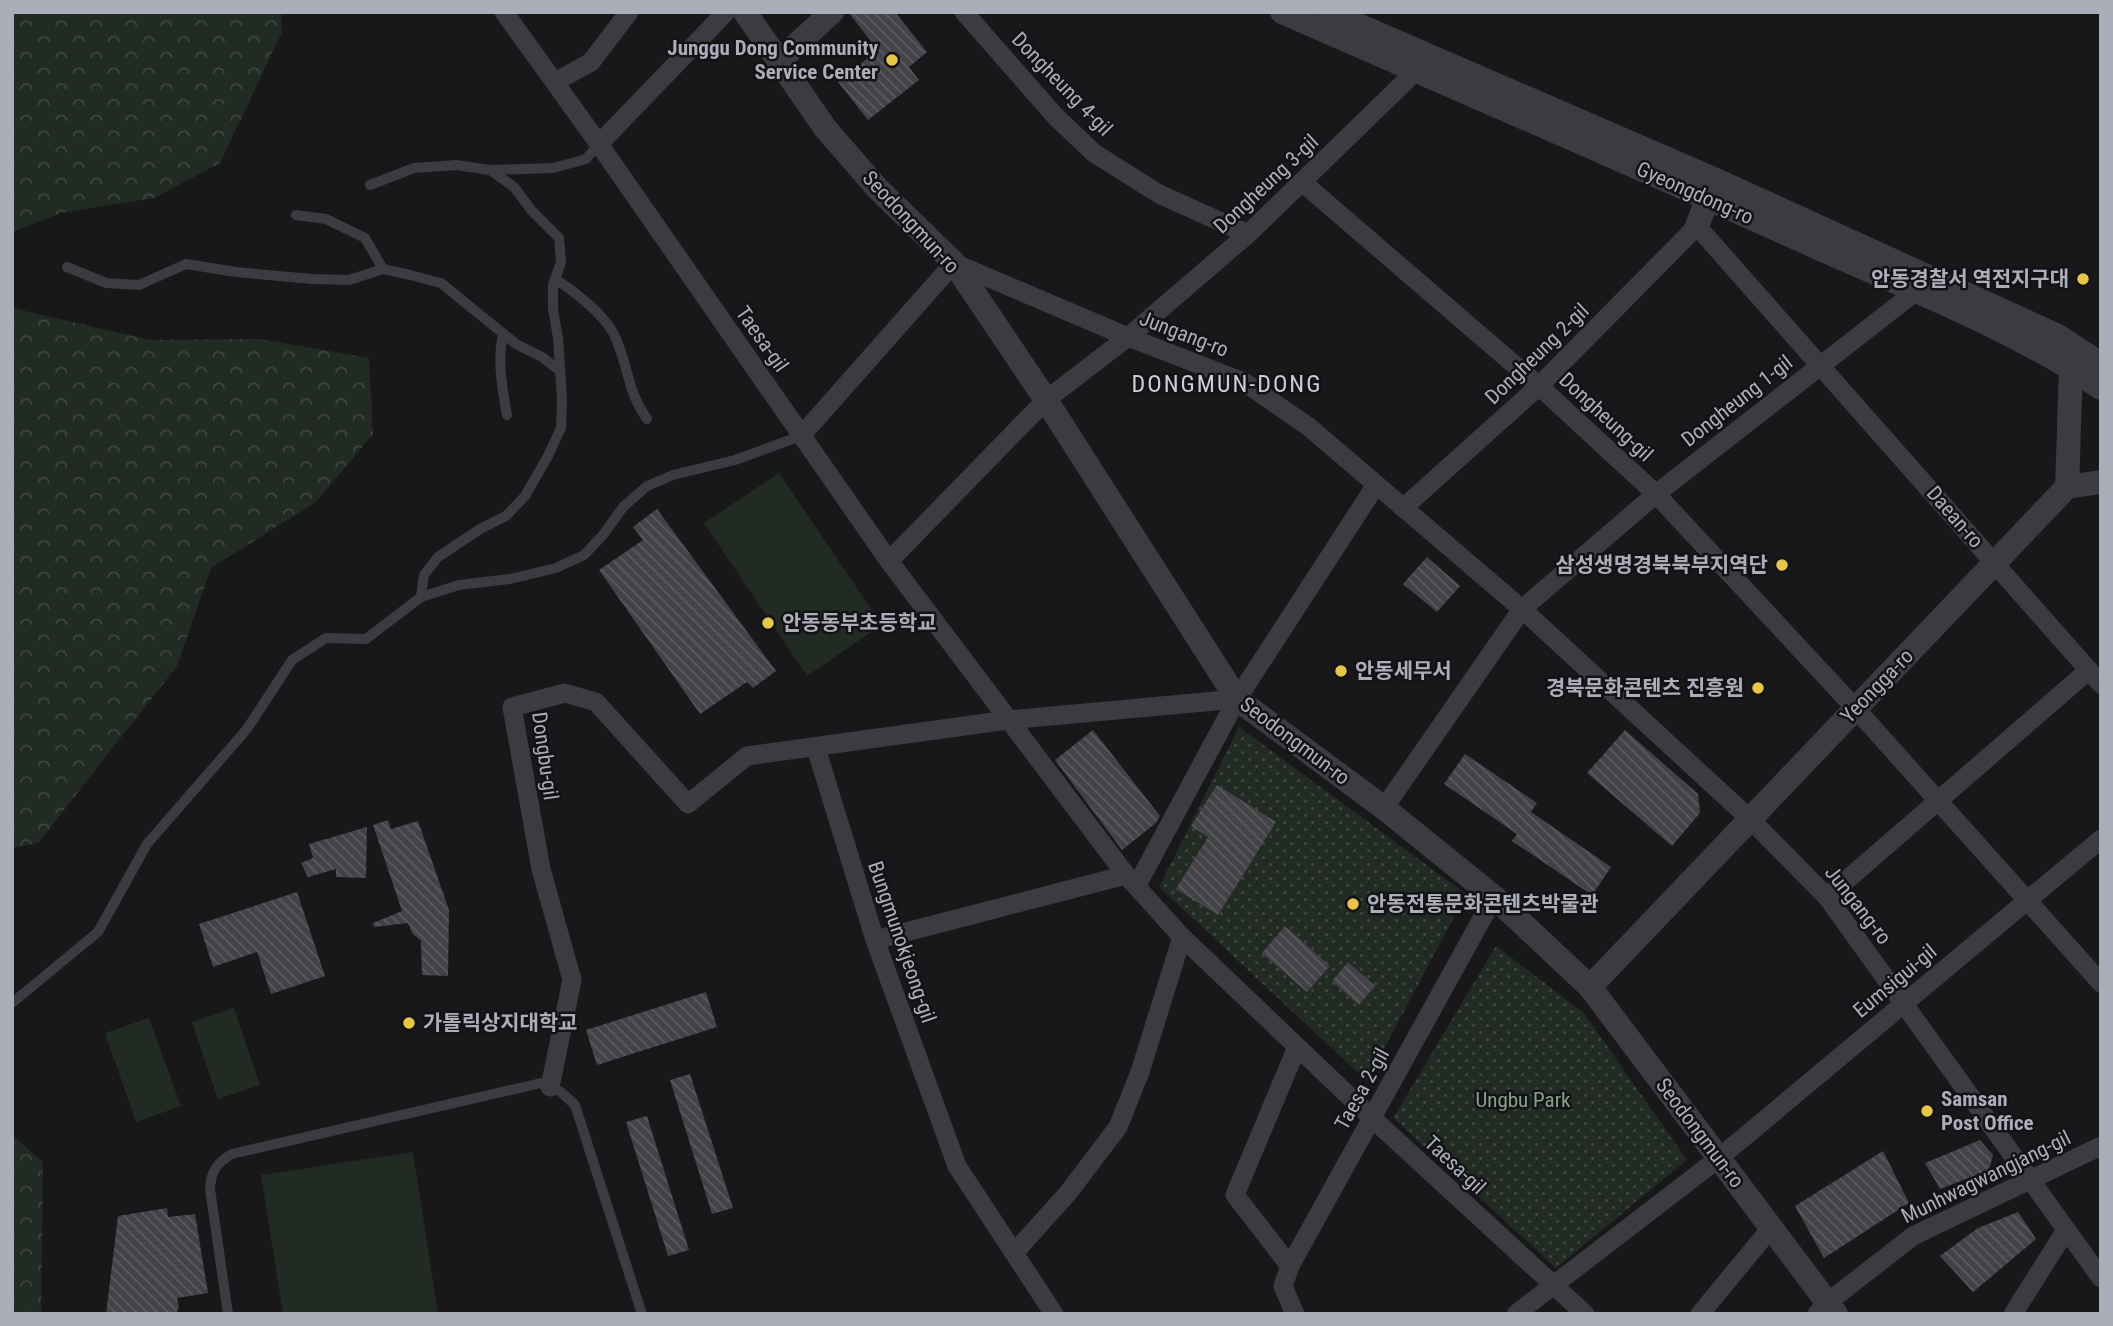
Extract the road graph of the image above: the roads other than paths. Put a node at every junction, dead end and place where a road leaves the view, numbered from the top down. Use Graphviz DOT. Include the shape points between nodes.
graph roads {
  1 [pos="504,12"];
  2 [pos="629,12"];
  3 [pos="726,12"];
  4 [pos="745,12"];
  5 [pos="832,12"];
  6 [pos="964,12"];
  7 [pos="1282,12"];
  8 [pos="1328,12"];
  9 [pos="780,60"];
  10 [pos="1420,62"];
  11 [pos="555,82"];
  12 [pos="599,144"];
  13 [pos="490,170"];
  14 [pos="1301,182"];
  15 [pos="370,185"];
  16 [pos="1712,189"];
  17 [pos="296,215"];
  18 [pos="1698,226"];
  19 [pos="1248,234"];
  20 [pos="954,263"];
  21 [pos="67,267"];
  22 [pos="383,269"];
  23 [pos="555,279"];
  24 [pos="1915,292"];
  25 [pos="503,333"];
  26 [pos="1128,337"];
  27 [pos="2074,357"];
  28 [pos="2101,364"];
  29 [pos="1821,365"];
  30 [pos="560,370"];
  31 [pos="1539,386"];
  32 [pos="2101,388"];
  33 [pos="1046,400"];
  34 [pos="507,415"];
  35 [pos="647,419"];
  36 [pos="801,436"];
  37 [pos="2101,482"];
  38 [pos="1376,485"];
  39 [pos="2067,487"];
  40 [pos="1656,494"];
  41 [pos="1404,508"];
  42 [pos="889,561"];
  43 [pos="1995,563"];
  44 [pos="421,597"];
  45 [pos="1522,609"];
  46 [pos="2095,677"];
  47 [pos="1237,699"];
  48 [pos="1856,709"];
  49 [pos="1008,720"];
  50 [pos="816,748"];
  51 [pos="1937,801"];
  52 [pos="1384,808"];
  53 [pos="1750,819"];
  54 [pos="2101,839"];
  55 [pos="1131,880"];
  56 [pos="1494,897"];
  57 [pos="1827,897"];
  58 [pos="2027,901"];
  59 [pos="1182,937"];
  60 [pos="875,940"];
  61 [pos="2101,983"];
  62 [pos="1590,987"];
  63 [pos="12,1003"];
  64 [pos="1904,1004"];
  65 [pos="1297,1047"];
  66 [pos="550,1087"];
  67 [pos="1372,1118"];
  68 [pos="2101,1146"];
  69 [pos="1719,1158"];
  70 [pos="2029,1181"];
  71 [pos="1771,1228"];
  72 [pos="2066,1230"];
  73 [pos="1014,1253"];
  74 [pos="1290,1266"];
  75 [pos="2101,1278"];
  76 [pos="1554,1286"];
  77 [pos="1827,1310"];
  78 [pos="1288,1311"];
  79 [pos="228,1314"];
  80 [pos="642,1314"];
  81 [pos="1054,1314"];
  82 [pos="1516,1314"];
  83 [pos="1585,1314"];
  84 [pos="1700,1314"];
  85 [pos="2013,1314"];
  1 -- 11 [label="street, Taesa-gil"];
  2 -- 11 [label="street" via="591,62"];
  3 -- 12 [label="street"];
  4 -- 9 [label="street, Seodongmun-ro"];
  5 -- 9 [label="street"];
  6 -- 19 [label="street, Dongheung 4-gil" via="1056,117 1094,153 1159,194"];
  7 -- 10 [label="street, Gyeongdong-ro"];
  8 -- 10 [label="street, Gyeongdong-ro"];
  9 -- 20 [label="street, Seodongmun-ro" via="825,128 878,189"];
  10 -- 14 [label="street, Dongheung 3-gil"];
  10 -- 16 [label="street, Gyeongdong-ro"];
  11 -- 12 [label="street, Taesa-gil"];
  12 -- 13 [label="lane" via="586,159 553,168"];
  12 -- 36 [label="street, Taesa-gil"];
  13 -- 15 [label="lane" via="456,165 414,168"];
  13 -- 23 [label="lane" via="514,187 559,238 561,262"];
  14 -- 19 [label="street, Dongheung 3-gil"];
  14 -- 31 [label="street, Dongheung-gil"];
  16 -- 18 [label="street"];
  16 -- 24 [label="street, Gyeongdong-ro"];
  16 -- 27 [label="street, Gyeongdong-ro" via="2058,336"];
  17 -- 22 [label="lane" via="326,219 365,238"];
  18 -- 29 [label="street, Daean-ro"];
  18 -- 31 [label="street, Dongheung 2-gil"];
  19 -- 26 [label="street, Dongheung 3-gil"];
  20 -- 26 [label="street, Jungang-ro"];
  20 -- 33 [label="street, Seodongmun-ro"];
  20 -- 36 [label="street"];
  21 -- 22 [label="lane" via="106,282 139,285 186,264 312,279 349,279"];
  22 -- 25 [label="lane" via="441,283"];
  23 -- 30 [label="lane" via="553,309"];
  23 -- 35 [label="lane" via="589,304 616,336 635,402"];
  24 -- 27 [label="street, Gyeongdong-ro" via="2049,354"];
  24 -- 29 [label="street"];
  25 -- 30 [label="lane"];
  25 -- 34 [label="lane" via="501,383"];
  26 -- 33 [label="street, Dongheung 3-gil"];
  26 -- 38 [label="street, Jungang-ro" via="1244,382 1309,427"];
  27 -- 28 [label="street, Gyeongdong-ro"];
  27 -- 32 [label="street, Gyeongdong-ro"];
  27 -- 39 [label="street"];
  29 -- 40 [label="street, Dongheung 1-gil"];
  29 -- 43 [label="street, Daean-ro"];
  30 -- 44 [label="lane" via="561,428 525,496 506,516 438,557 424,575"];
  31 -- 40 [label="street, Dongheung-gil"];
  31 -- 41 [label="street, Dongheung 2-gil"];
  33 -- 42 [label="street"];
  33 -- 47 [label="street, Seodongmun-ro"];
  36 -- 42 [label="street, Taesa-gil"];
  36 -- 44 [label="lane" via="647,486 623,507 584,555 556,568 459,585"];
  37 -- 39 [label="street"];
  38 -- 41 [label="street, Jungang-ro"];
  38 -- 47 [label="street"];
  39 -- 43 [label="street, Yeongga-ro"];
  40 -- 45 [label="street, Dongheung 1-gil"];
  40 -- 48 [label="street, Dongheung-gil"];
  41 -- 45 [label="street, Jungang-ro"];
  42 -- 49 [label="street, Taesa-gil"];
  43 -- 46 [label="street, Daean-ro"];
  43 -- 48 [label="street, Yeongga-ro"];
  44 -- 63 [label="lane" via="366,639 326,638 292,660 247,729 148,844 98,932"];
  45 -- 52 [label="street"];
  45 -- 53 [label="street, Jungang-ro"];
  46 -- 51 [label="street, Daean-ro"];
  47 -- 49 [label="street"];
  47 -- 52 [label="street, Seodongmun-ro"];
  47 -- 55 [label="street"];
  48 -- 51 [label="street, Dongheung-gil"];
  48 -- 53 [label="street, Yeongga-ro"];
  49 -- 50 [label="street"];
  49 -- 55 [label="street, Taesa-gil"];
  50 -- 60 [label="street, Bungmunokjeong-gil"];
  50 -- 66 [label="street, Dongbu-gil" via="747,756 688,804 596,702 565,693 512,707 541,869 572,980"];
  51 -- 57 [label="street, Daean-ro"];
  51 -- 58 [label="street, Dongheung-gil"];
  52 -- 56 [label="street, Seodongmun-ro"];
  53 -- 57 [label="street, Jungang-ro"];
  53 -- 62 [label="street, Yeongga-ro"];
  54 -- 58 [label="street, Eumsigui-gil"];
  55 -- 59 [label="street, Taesa-gil"];
  55 -- 60 [label="street"];
  56 -- 62 [label="street, Seodongmun-ro"];
  56 -- 67 [label="street, Taesa 2-gil"];
  57 -- 64 [label="street, Jungang-ro"];
  58 -- 61 [label="street, Dongheung-gil"];
  58 -- 64 [label="street, Eumsigui-gil"];
  59 -- 65 [label="street, Taesa-gil"];
  59 -- 73 [label="street" via="1118,1127"];
  60 -- 73 [label="street, Bungmunokjeong-gil" via="957,1166"];
  62 -- 69 [label="street, Seodongmun-ro"];
  64 -- 69 [label="street, Eumsigui-gil"];
  64 -- 70 [label="street, Jungang-ro"];
  65 -- 67 [label="street, Taesa-gil"];
  65 -- 74 [label="street" via="1235,1195"];
  66 -- 79 [label="lane" via="526,1085 221,1160 210,1189"];
  66 -- 80 [label="lane" via="575,1105"];
  67 -- 74 [label="street, Taesa 2-gil"];
  67 -- 76 [label="street, Taesa-gil"];
  68 -- 70 [label="street, Munhwagwangjang-gil"];
  69 -- 71 [label="street, Seodongmun-ro"];
  69 -- 76 [label="street, Eumsigui-gil"];
  70 -- 72 [label="street, Jungang-ro"];
  70 -- 77 [label="street, Munhwagwangjang-gil" via="1913,1236"];
  71 -- 77 [label="street, Seodongmun-ro"];
  71 -- 84 [label="street"];
  72 -- 75 [label="street, Jungang-ro"];
  72 -- 85 [label="street"];
  73 -- 81 [label="street, Bungmunokjeong-gil"];
  74 -- 78 [label="street, Taesa 2-gil" via="1283,1286"];
  76 -- 82 [label="street, Eumsigui-gil"];
  76 -- 83 [label="street, Taesa-gil"];
}
